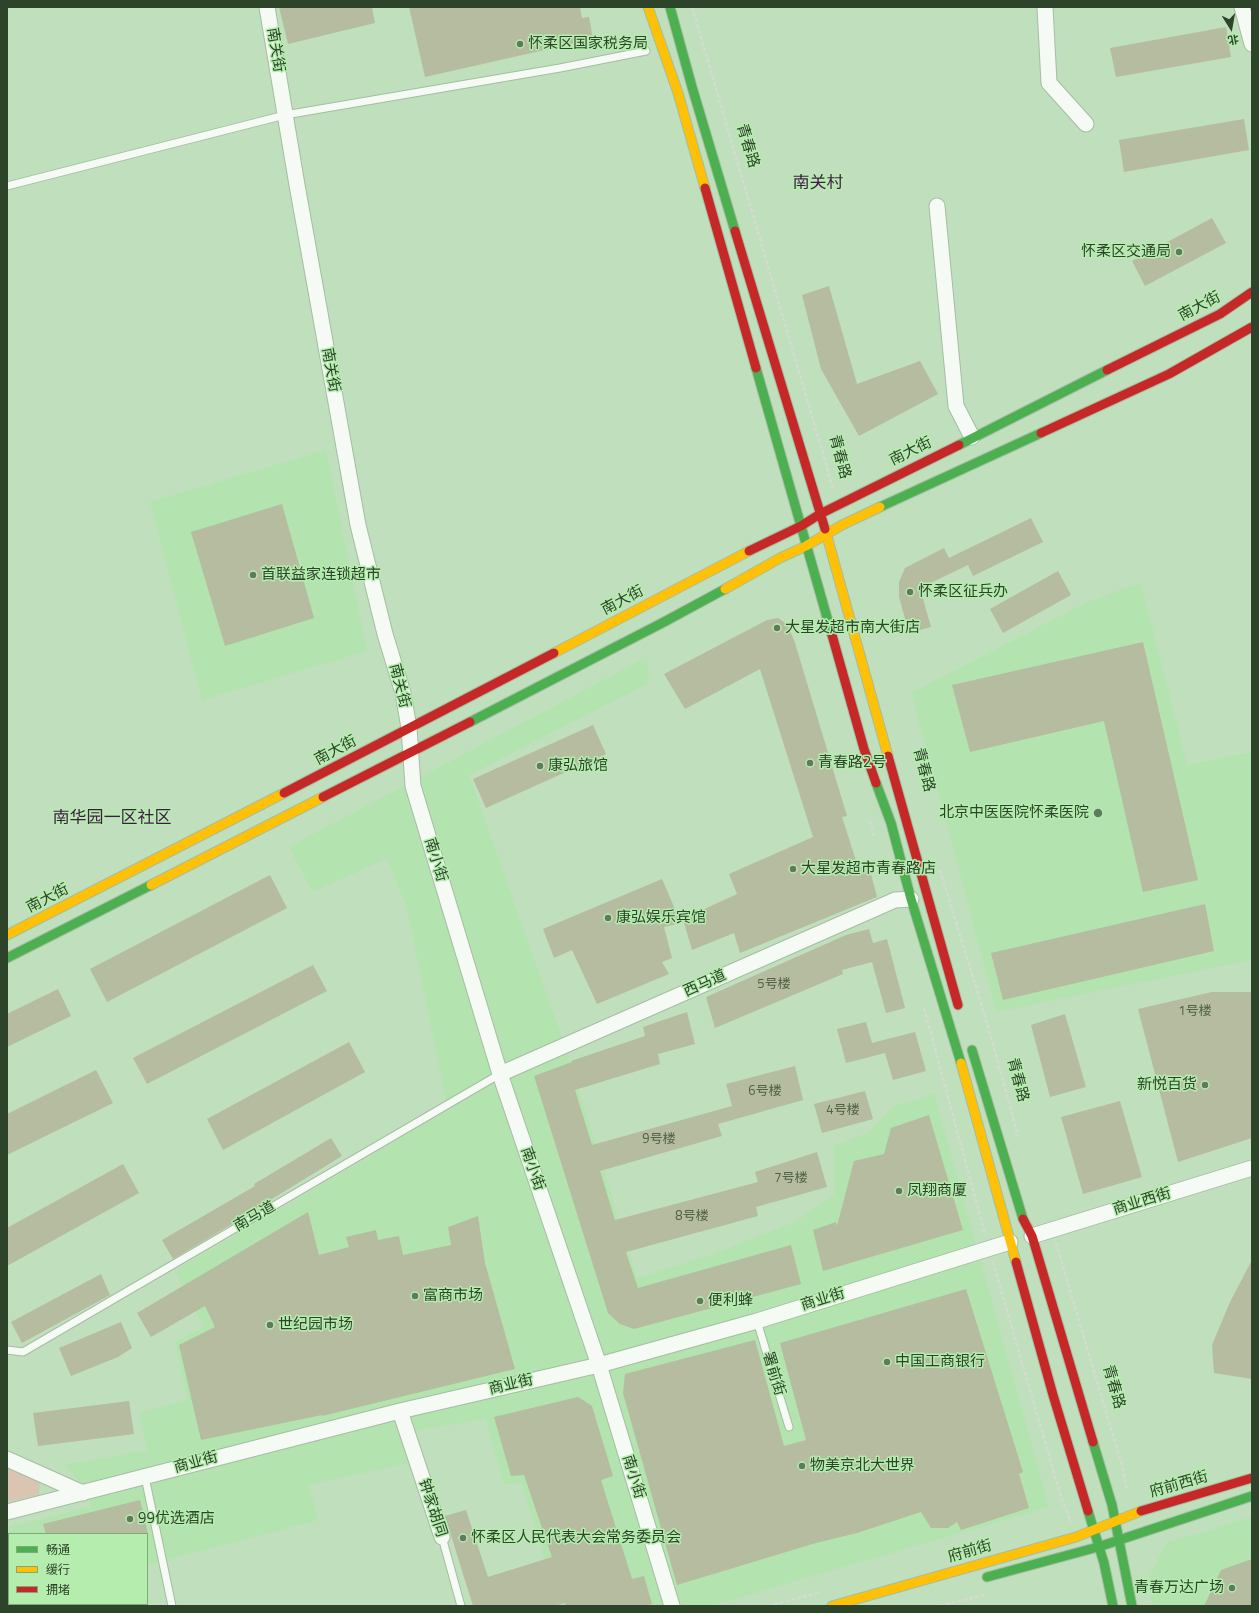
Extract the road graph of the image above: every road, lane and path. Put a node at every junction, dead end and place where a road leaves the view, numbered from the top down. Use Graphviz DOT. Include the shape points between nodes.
graph roads {
  1 [pos="268,7"];
  2 [pos="648,7"];
  3 [pos="670,7"];
  4 [pos="692,7"];
  5 [pos="1045,7"];
  6 [pos="1242,7"];
  7 [pos="1252,44"];
  8 [pos="646,51"];
  9 [pos="286,115"];
  10 [pos="1086,124"];
  11 [pos="7,186"];
  12 [pos="937,206"];
  13 [pos="1252,292"];
  14 [pos="1252,327"];
  15 [pos="972,437"];
  16 [pos="837,505"];
  17 [pos="820,514"];
  18 [pos="801,526"];
  19 [pos="826,534"];
  20 [pos="806,546"];
  21 [pos="409,728"];
  22 [pos="410,753"];
  23 [pos="939,867"];
  24 [pos="911,899"];
  25 [pos="7,935"];
  26 [pos="7,958"];
  27 [pos="961,1015"];
  28 [pos="970,1045"];
  29 [pos="500,1074"];
  30 [pos="1018,1137"];
  31 [pos="1252,1168"];
  32 [pos="1052,1229"];
  33 [pos="1032,1236"];
  34 [pos="1010,1242"];
  35 [pos="757,1321"];
  36 [pos="7,1350"];
  37 [pos="599,1365"];
  38 [pos="400,1411"];
  39 [pos="789,1427"];
  40 [pos="7,1459"];
  41 [pos="145,1477"];
  42 [pos="1252,1478"];
  43 [pos="1128,1491"];
  44 [pos="83,1493"];
  45 [pos="1252,1496"];
  46 [pos="7,1512"];
  47 [pos="1115,1521"];
  48 [pos="1093,1530"];
  49 [pos="442,1537"];
  50 [pos="1119,1540"];
  51 [pos="1098,1547"];
  52 [pos="975,1581"];
  53 [pos="172,1606"];
  54 [pos="462,1606"];
  55 [pos="672,1606"];
  56 [pos="832,1606"];
  57 [pos="1113,1606"];
  58 [pos="1132,1606"];
  1 -- 9 [label="street, 南关街"];
  2 -- 18 [label="main road" via="678,93"];
  3 -- 17 [label="main road, 青春路"];
  4 -- 16 [label="path, 青春路" via="831,476"];
  5 -- 10 [label="street" via="1049,83"];
  6 -- 7 [label="street"];
  8 -- 9 [label="lane" via="553,70"];
  9 -- 11 [label="lane"];
  9 -- 21 [label="street, 南关街" via="358,525 385,634 403,693"];
  12 -- 15 [label="street" via="956,406"];
  13 -- 15 [label="main road, 南大街" via="1220,314"];
  14 -- 19 [label="main road" via="1169,374"];
  15 -- 16 [label="main road, 南大街"];
  16 -- 17 [label="main road, 南大街"];
  17 -- 18 [label="main road, 南大街"];
  17 -- 19 [label="main road, 青春路"];
  18 -- 20 [label="main road"];
  18 -- 21 [label="main road, 南大街"];
  19 -- 20 [label="main road"];
  19 -- 27 [label="main road, 青春路"];
  20 -- 22 [label="main road"];
  20 -- 24 [label="main road" via="864,749 890,822"];
  21 -- 22 [label="street, 南小街"];
  21 -- 25 [label="main road, 南大街"];
  22 -- 26 [label="main road"];
  22 -- 29 [label="street, 南小街" via="413,786"];
  23 -- 30 [label="path, 青春路" via="989,1030"];
  24 -- 29 [label="street, 西马道" via="895,900"];
  24 -- 34 [label="main road" via="962,1066"];
  28 -- 33 [label="main road" via="1022,1217"];
  29 -- 36 [label="lane, 南马道" via="23,1352"];
  29 -- 37 [label="street, 南小街"];
  31 -- 32 [label="street, 商业西街"];
  32 -- 33 [label="street, 商业西街"];
  32 -- 43 [label="path, 青春路"];
  33 -- 47 [label="main road"];
  34 -- 35 [label="street, 商业街"];
  34 -- 48 [label="main road"];
  35 -- 37 [label="street, 商业街"];
  35 -- 39 [label="lane, 署前街"];
  37 -- 38 [label="street, 商业街"];
  37 -- 55 [label="street, 南小街"];
  38 -- 41 [label="street, 商业街"];
  38 -- 49 [label="street, 钟家胡同"];
  40 -- 44 [label="street"];
  41 -- 44 [label="street, 商业街"];
  41 -- 53 [label="lane"];
  42 -- 47 [label="main road, 府前西街" via="1148,1508"];
  44 -- 46 [label="street, 商业街"];
  45 -- 50 [label="main road"];
  47 -- 48 [label="main road, 府前街"];
  47 -- 50 [label="main road"];
  48 -- 51 [label="main road"];
  48 -- 56 [label="main road, 府前街"];
  49 -- 54 [label="lane, 钟家胡同"];
  50 -- 51 [label="main road, 府前街"];
  50 -- 58 [label="main road"];
  51 -- 52 [label="main road, 府前街"];
  51 -- 57 [label="main road"];
}
